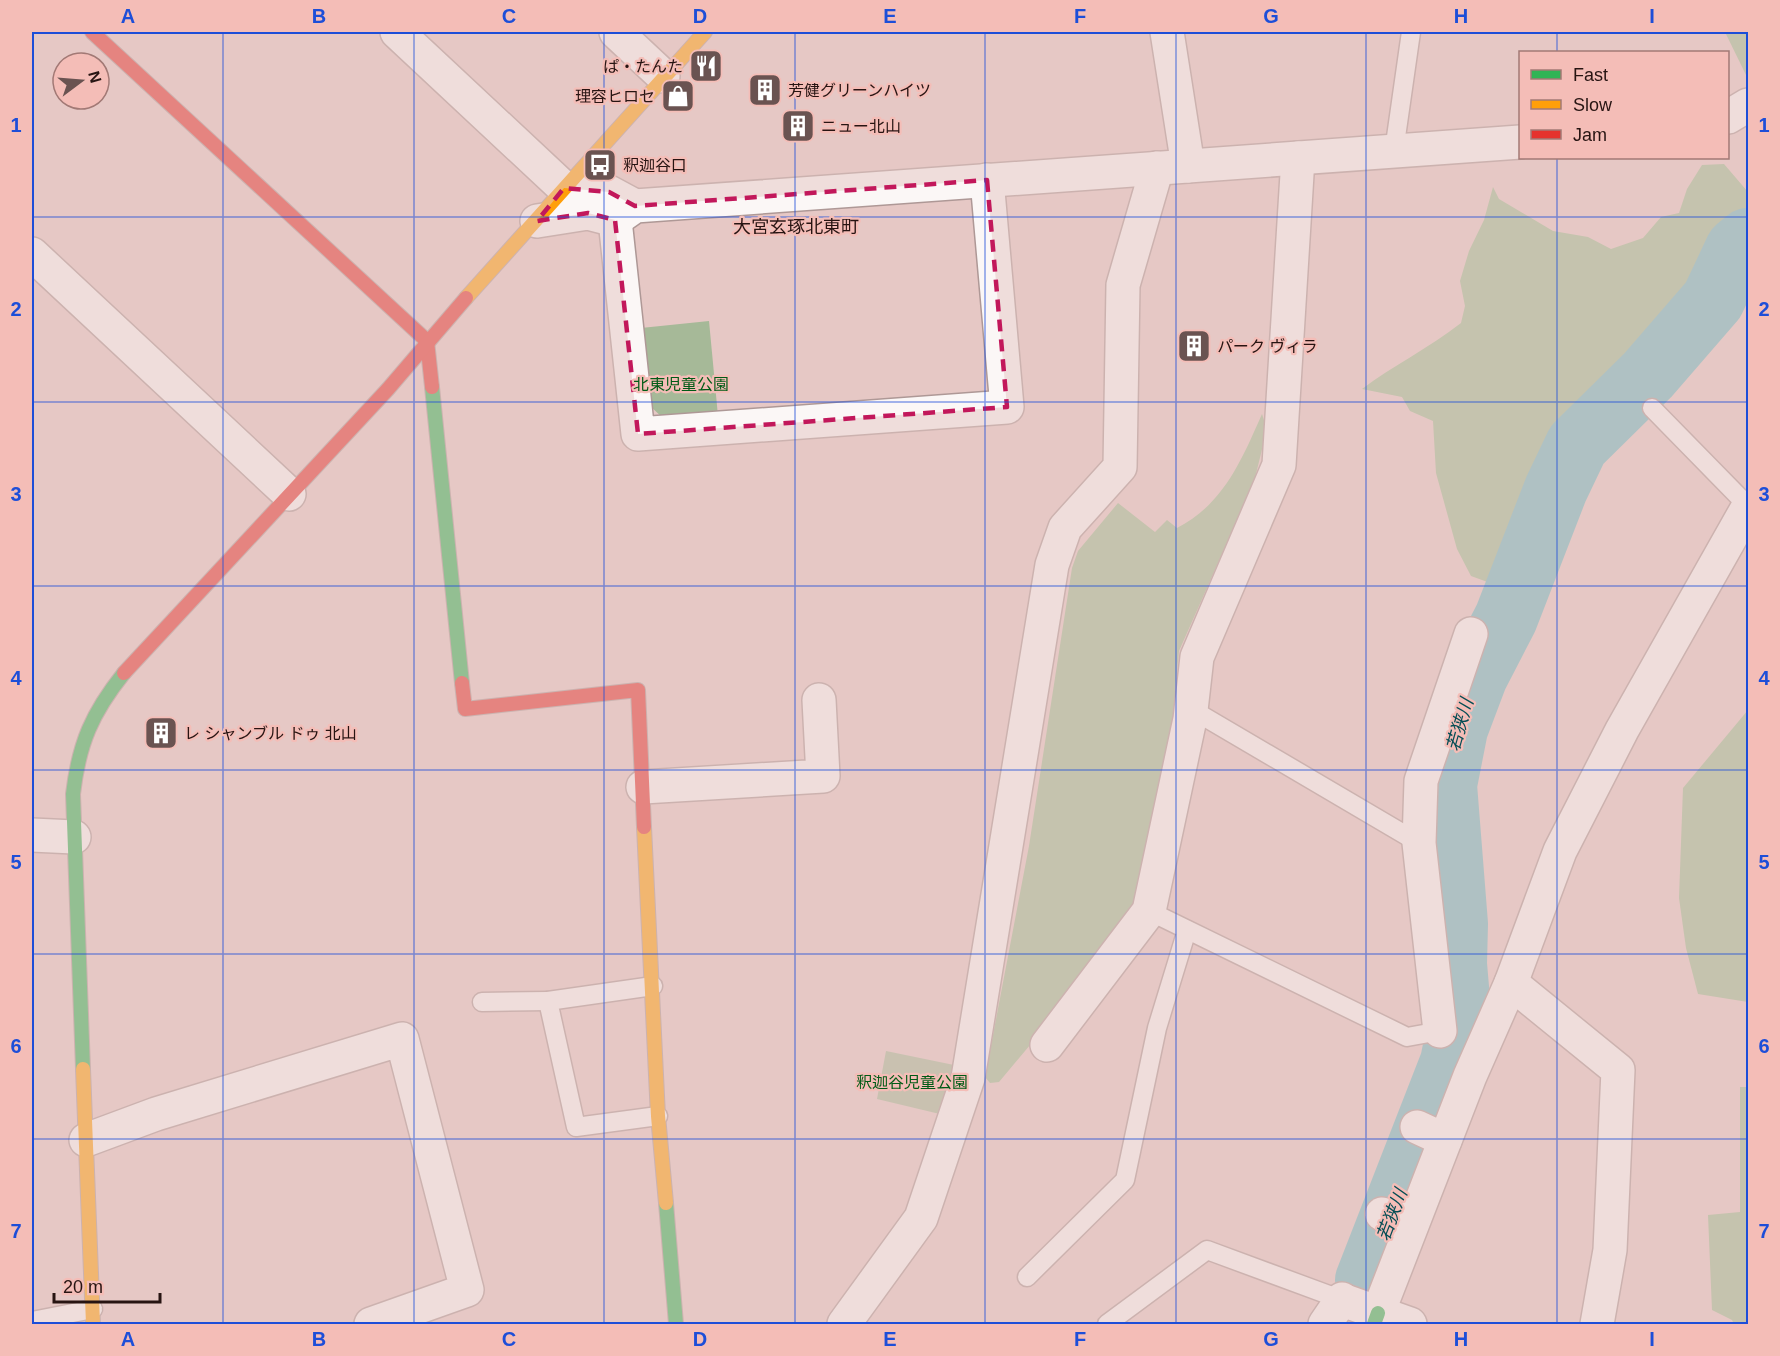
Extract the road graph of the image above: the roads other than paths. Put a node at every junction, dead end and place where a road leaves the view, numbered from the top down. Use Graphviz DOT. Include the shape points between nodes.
graph roads {
  1 [pos="92,32"];
  2 [pos="397,32"];
  3 [pos="616,32"];
  4 [pos="705,32"];
  5 [pos="1167,32"];
  6 [pos="1411,32"];
  7 [pos="663,76"];
  8 [pos="1749,105"];
  9 [pos="1729,116"];
  10 [pos="1519,141"];
  11 [pos="1394,151"];
  12 [pos="1298,158"];
  13 [pos="1172,167"];
  14 [pos="987,180"];
  15 [pos="564,188"];
  16 [pos="625,213"];
  17 [pos="537,221"];
  18 [pos="32,254"];
  19 [pos="427,341"];
  20 [pos="1652,408"];
  21 [pos="289,494"];
  22 [pos="1749,507"];
  23 [pos="1471,634"];
  24 [pos="819,700"];
  25 [pos="1191,709"];
  26 [pos="643,787"];
  27 [pos="32,835"];
  28 [pos="74,837"];
  29 [pos="1419,843"];
  30 [pos="1149,911"];
  31 [pos="1187,930"];
  32 [pos="1511,983"];
  33 [pos="653,986"];
  34 [pos="548,1001"];
  35 [pos="483,1002"];
  36 [pos="1047,1045"];
  37 [pos="1455,1053"];
  38 [pos="658,1116"];
  39 [pos="86,1140"];
  40 [pos="1027,1277"];
  41 [pos="1355,1312"];
  42 [pos="93,1317"];
  43 [pos="32,1321"];
  44 [pos="375,1324"];
  45 [pos="676,1324"];
  46 [pos="844,1324"];
  47 [pos="1107,1324"];
  48 [pos="1410,1324"];
  49 [pos="1597,1324"];
  1 -- 19 [label="street"];
  2 -- 15 [label="street"];
  3 -- 7 [label="street"];
  4 -- 7 [label="street"];
  5 -- 13 [label="street"];
  6 -- 11 [label="lane"];
  7 -- 15 [label="street"];
  8 -- 9 [label="street"];
  10 -- 11 [label="street"];
  11 -- 12 [label="street"];
  12 -- 13 [label="street"];
  12 -- 25 [label="street" via="1279,465 1197,657"];
  13 -- 14 [label="street"];
  13 -- 46 [label="street" via="1123,285 1120,467 1065,528 1052,565 968,1078 921,1218"];
  14 -- 16 [label="street"];
  14 -- 16 [label="street" via="1007,407 638,434"];
  15 -- 16 [label="street" via="609,192"];
  15 -- 17 [label="street"];
  16 -- 17 [label="street" via="588,213"];
  17 -- 19 [label="street"];
  18 -- 21 [label="street"];
  19 -- 21 [label="street" via="388,389"];
  19 -- 26 [label="street" via="465,709 638,690"];
  20 -- 22 [label="lane"];
  21 -- 28 [label="street" via="124,673 90,719 76,764"];
  22 -- 32 [label="street" via="1622,730 1560,851"];
  23 -- 29 [label="street" via="1422,781"];
  24 -- 26 [label="street" via="823,776"];
  25 -- 29 [label="lane"];
  25 -- 30 [label="street"];
  26 -- 33 [label="street"];
  27 -- 28 [label="street"];
  28 -- 39 [label="street"];
  29 -- 37 [label="street"];
  30 -- 31 [label="lane"];
  30 -- 36 [label="street"];
  31 -- 37 [label="lane" via="1407,1037"];
  31 -- 40 [label="lane" via="1157,1028 1125,1180"];
  32 -- 37 [label="street"];
  32 -- 49 [label="street" via="1618,1070 1610,1250"];
  33 -- 34 [label="lane"];
  33 -- 38 [label="street"];
  34 -- 35 [label="lane"];
  34 -- 38 [label="lane" via="576,1127"];
  37 -- 41 [label="street" via="1431,1134"];
  38 -- 45 [label="street"];
  39 -- 42 [label="street"];
  39 -- 44 [label="street" via="156,1114 402,1039 467,1290"];
  41 -- 47 [label="lane" via="1208,1250"];
  41 -- 48 [label="street"];
  42 -- 43 [label="lane"];
}
